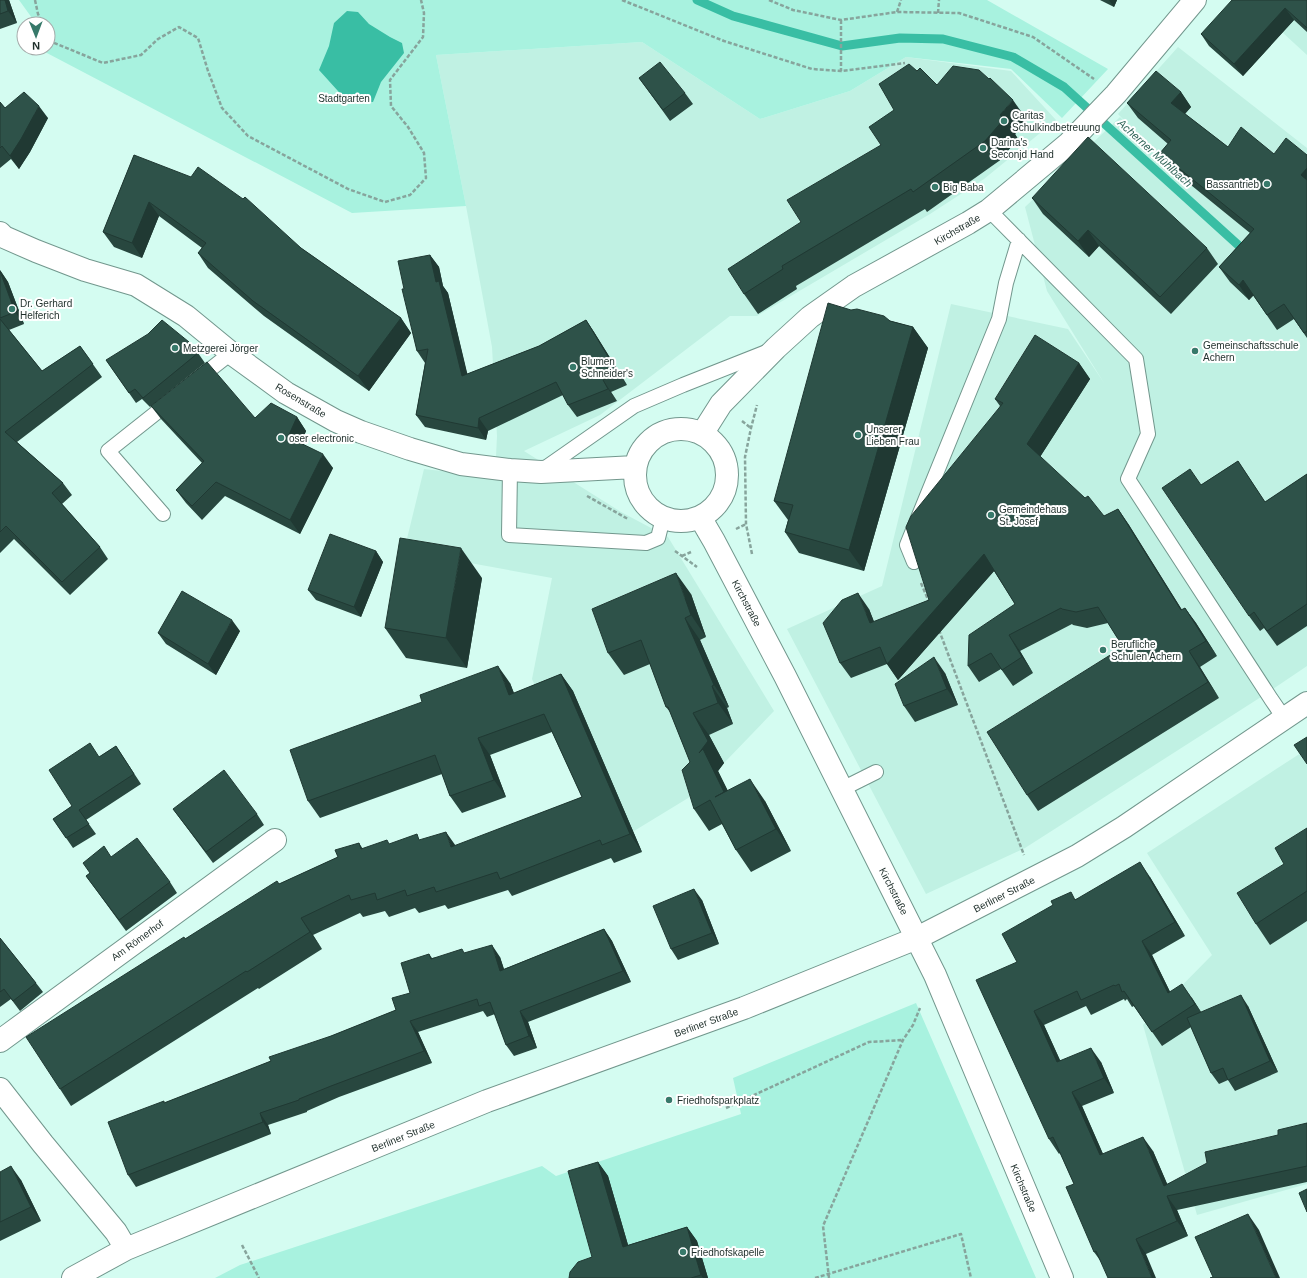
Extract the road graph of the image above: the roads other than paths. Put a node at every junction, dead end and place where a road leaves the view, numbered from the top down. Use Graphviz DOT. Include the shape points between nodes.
graph roads {
  1 [pos="1196,0"];
  2 [pos="989,210"];
  3 [pos="1,236"];
  4 [pos="1019,240"];
  5 [pos="776,348"];
  6 [pos="231,353"];
  7 [pos="702,434"];
  8 [pos="635,467"];
  9 [pos="510,470"];
  10 [pos="541,472"];
  11 [pos="163,514"];
  12 [pos="700,517"];
  13 [pos="663,518"];
  14 [pos="914,562"];
  15 [pos="1307,703"];
  16 [pos="1284,718"];
  17 [pos="876,772"];
  18 [pos="842,789"];
  19 [pos="275,840"];
  20 [pos="917,938"];
  21 [pos="0,1041"];
  22 [pos="0,1089"];
  23 [pos="126,1249"];
  24 [pos="74,1278"];
  25 [pos="1062,1278"];
  1 -- 2 [label="street, Kirchstraße" via="1116,94 1076,135"];
  2 -- 4 [label="lane"];
  2 -- 5 [label="street, Kirchstraße" via="854,286 810,317"];
  3 -- 6 [label="street, Rosenstraße" via="85,270 136,285 186,316"];
  4 -- 14 [label="lane" via="998,319 907,545"];
  4 -- 16 [label="lane" via="1136,359 1148,434 1128,479"];
  5 -- 7 [label="street, Kirchstraße" via="721,404"];
  5 -- 10 [label="lane" via="634,406"];
  6 -- 9 [label="street, Rosenstraße" via="286,393 361,432 461,464"];
  6 -- 11 [label="lane" via="108,451"];
  7 -- 8 [label="street" via="678,429 660,434 646,445"];
  7 -- 12 [label="street" via="719,449 727,471 723,493 710,511"];
  8 -- 10 [label="street, Rosenstraße"];
  8 -- 13 [label="street" via="637,491 652,512"];
  9 -- 10 [label="street, Rosenstraße"];
  9 -- 13 [label="lane" via="509,535 646,543 658,538"];
  12 -- 13 [label="street" via="675,521"];
  12 -- 18 [label="street, Kirchstraße"];
  15 -- 16 [label="street, Berliner Straße"];
  16 -- 20 [label="street, Berliner Straße" via="1124,827 1076,856"];
  17 -- 18 [label="lane"];
  18 -- 20 [label="street, Kirchstraße"];
  19 -- 21 [label="street, Am Römerhof"];
  20 -- 23 [label="street, Berliner Straße" via="744,1008 487,1101"];
  20 -- 25 [label="street, Kirchstraße" via="935,975"];
  22 -- 23 [label="street" via="116,1232"];
  23 -- 24 [label="street, Berliner Straße"];
}
